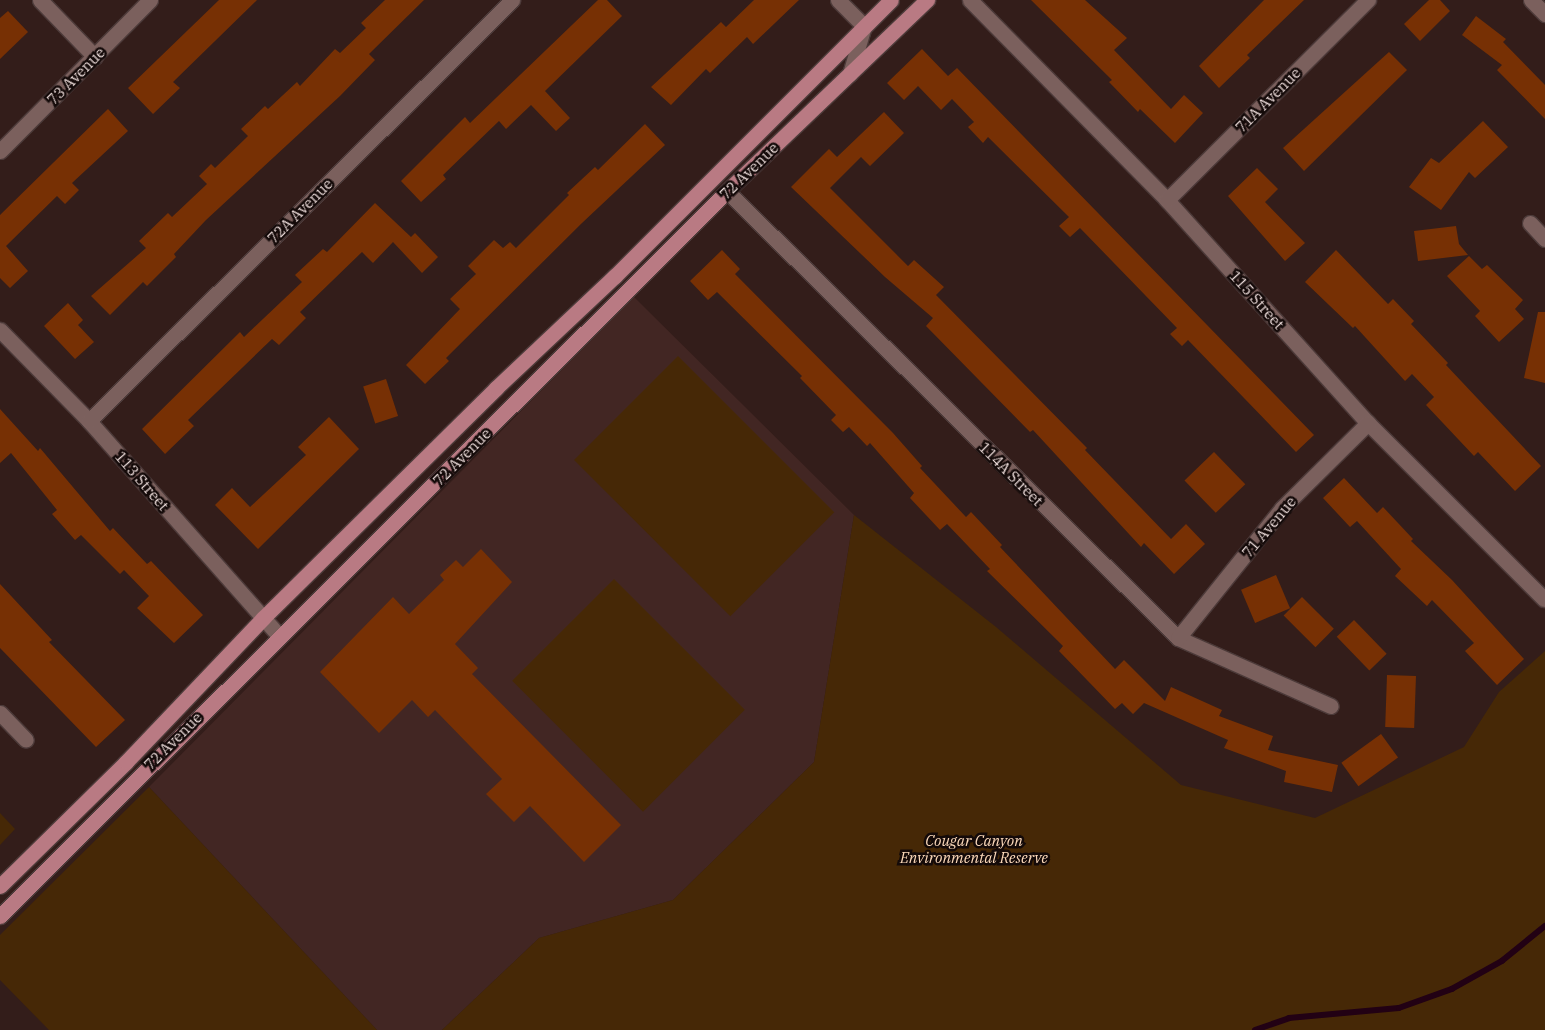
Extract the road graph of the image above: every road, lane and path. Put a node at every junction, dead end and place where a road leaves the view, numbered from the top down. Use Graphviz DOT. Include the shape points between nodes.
graph roads {
  1 [pos="40,0"];
  2 [pos="150,0"];
  3 [pos="512,0"];
  4 [pos="838,0"];
  5 [pos="891,0"];
  6 [pos="927,0"];
  7 [pos="970,0"];
  8 [pos="1368,0"];
  9 [pos="1531,0"];
  10 [pos="1545,14"];
  11 [pos="864,26"];
  12 [pos="95,57"];
  13 [pos="850,74"];
  14 [pos="0,151"];
  15 [pos="727,191"];
  16 [pos="1167,200"];
  17 [pos="1530,223"];
  18 [pos="1545,239"];
  19 [pos="0,330"];
  20 [pos="89,421"];
  21 [pos="1368,423"];
  22 [pos="1544,600"];
  23 [pos="263,618"];
  24 [pos="280,637"];
  25 [pos="1178,638"];
  26 [pos="1331,706"];
  27 [pos="0,713"];
  28 [pos="26,740"];
  29 [pos="0,886"];
  30 [pos="0,916"];
  1 -- 12 [label="street"];
  2 -- 12 [label="street, 73 Avenue"];
  3 -- 20 [label="street, 72A Avenue"];
  4 -- 11 [label="street"];
  5 -- 11 [label="main road, 72 Avenue"];
  6 -- 13 [label="main road, 72 Avenue"];
  7 -- 16 [label="street, 115 Street"];
  8 -- 16 [label="street, 71A Avenue"];
  9 -- 10 [label="street"];
  11 -- 13 [label="street"];
  11 -- 23 [label="main road, 72 Avenue" via="615,276 496,388"];
  12 -- 14 [label="street, 73 Avenue"];
  13 -- 15 [label="main road, 72 Avenue"];
  15 -- 24 [label="main road, 72 Avenue"];
  15 -- 25 [label="street, 114A Street"];
  16 -- 21 [label="street, 115 Street"];
  17 -- 18 [label="street"];
  19 -- 20 [label="street, 113 Street"];
  20 -- 23 [label="street, 113 Street"];
  21 -- 22 [label="street, 115 Street"];
  21 -- 25 [label="street, 71 Avenue" via="1282,508"];
  23 -- 24 [label="street, 113 Street"];
  23 -- 29 [label="main road, 72 Avenue" via="126,762"];
  24 -- 30 [label="main road, 72 Avenue"];
  25 -- 26 [label="street, 114A Street"];
  27 -- 28 [label="street"];
}
